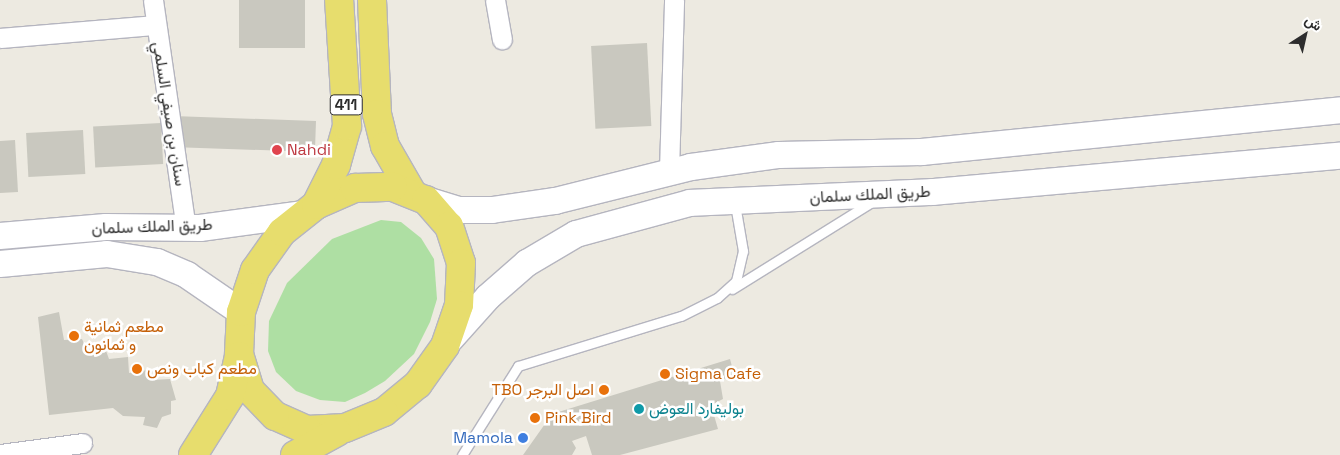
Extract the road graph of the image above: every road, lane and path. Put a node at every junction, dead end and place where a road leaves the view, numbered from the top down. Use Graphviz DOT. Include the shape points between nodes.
graph roads {
  1 [pos="153,0"];
  2 [pos="339,0"];
  3 [pos="372,0"];
  4 [pos="495,0"];
  5 [pos="674,0"];
  6 [pos="155,25"];
  7 [pos="0,38"];
  8 [pos="502,39"];
  9 [pos="1340,110"];
  10 [pos="1340,156"];
  11 [pos="669,172"];
  12 [pos="885,194"];
  13 [pos="419,197"];
  14 [pos="734,201"];
  15 [pos="310,209"];
  16 [pos="186,228"];
  17 [pos="0,236"];
  18 [pos="0,264"];
  19 [pos="717,298"];
  20 [pos="241,312"];
  21 [pos="445,346"];
  22 [pos="239,354"];
  23 [pos="345,428"];
  24 [pos="82,443"];
  25 [pos="0,454"];
  26 [pos="194,455"];
  27 [pos="295,455"];
  28 [pos="462,455"];
  1 -- 6 [label="street, سنان بن صيفي السلمي"];
  2 -- 15 [label="main road, 411" via="347,126 336,165"];
  3 -- 13 [label="main road, 411" via="377,114 385,146"];
  4 -- 8 [label="street"];
  5 -- 11 [label="street"];
  6 -- 7 [label="street"];
  6 -- 16 [label="street, سنان بن صيفي السلمي"];
  9 -- 11 [label="main road" via="922,152 779,155"];
  10 -- 12 [label="main road, طريق الملك سلمان"];
  11 -- 13 [label="main road" via="555,201 492,210 458,210"];
  12 -- 14 [label="main road, طريق الملك سلمان"];
  12 -- 19 [label="lane"];
  13 -- 15 [label="main road" via="393,187 355,188"];
  13 -- 21 [label="main road" via="449,226 461,262 459,305"];
  14 -- 19 [label="lane" via="743,251 736,281"];
  14 -- 21 [label="main road, طريق الملك سلمان" via="690,203 576,234 521,268"];
  15 -- 16 [label="main road, طريق الملك سلمان"];
  15 -- 20 [label="main road" via="282,232 256,270"];
  16 -- 17 [label="main road, طريق الملك سلمان" via="106,227"];
  18 -- 20 [label="main road, طريق الملك سلمان" via="107,254 156,262 187,275"];
  19 -- 28 [label="lane" via="681,316 518,366"];
  20 -- 22 [label="main road"];
  21 -- 23 [label="main road" via="418,384 384,412"];
  22 -- 23 [label="main road" via="250,390 275,416 307,430"];
  22 -- 26 [label="main road" via="230,396"];
  23 -- 27 [label="main road"];
  24 -- 25 [label="street"];
}
